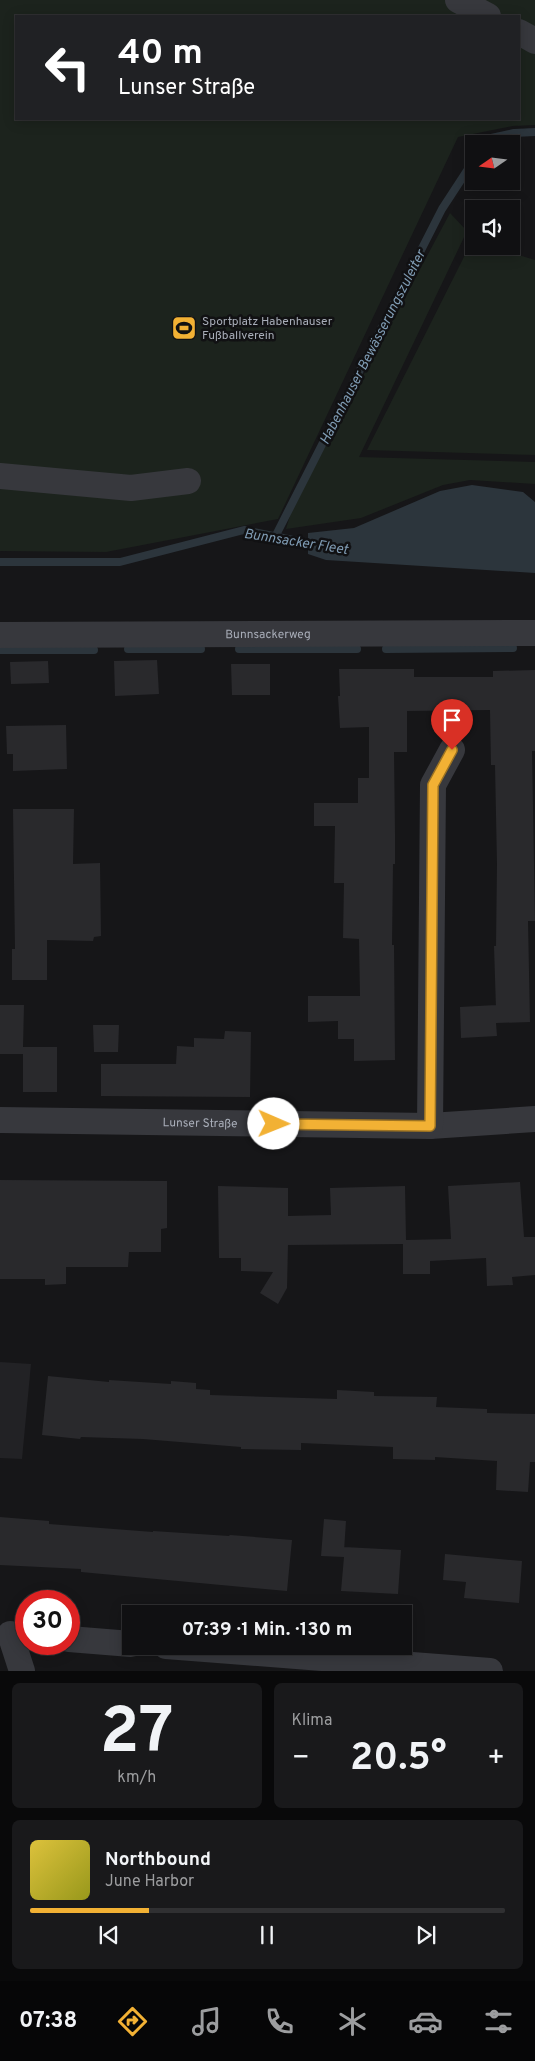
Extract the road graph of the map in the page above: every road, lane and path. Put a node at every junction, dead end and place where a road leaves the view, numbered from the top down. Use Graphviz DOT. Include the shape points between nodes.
graph roads {
  1 [pos="458,0"];
  2 [pos="486,15"];
  3 [pos="520,33"];
  4 [pos="535,41"];
  5 [pos="0,476"];
  6 [pos="188,481"];
  7 [pos="535,633"];
  8 [pos="0,635"];
  9 [pos="452,750"];
  10 [pos="535,1119"];
  11 [pos="0,1120"];
  12 [pos="430,1126"];
  13 [pos="12,1635"];
  14 [pos="80,1640"];
  15 [pos="122,1643"];
  16 [pos="283,1655"];
  17 [pos="22,1671"];
  18 [pos="490,1671"];
  1 -- 2 [label="street"];
  3 -- 4 [label="street"];
  5 -- 6 [label="street" via="131,488"];
  7 -- 8 [label="street, Bunnsackerweg"];
  9 -- 12 [label="street" via="433,785"];
  10 -- 12 [label="street, Lunser Straße"];
  11 -- 12 [label="street, Lunser Straße"];
  13 -- 17 [label="street"];
  14 -- 15 [label="street"];
  16 -- 18 [label="street"];
}
